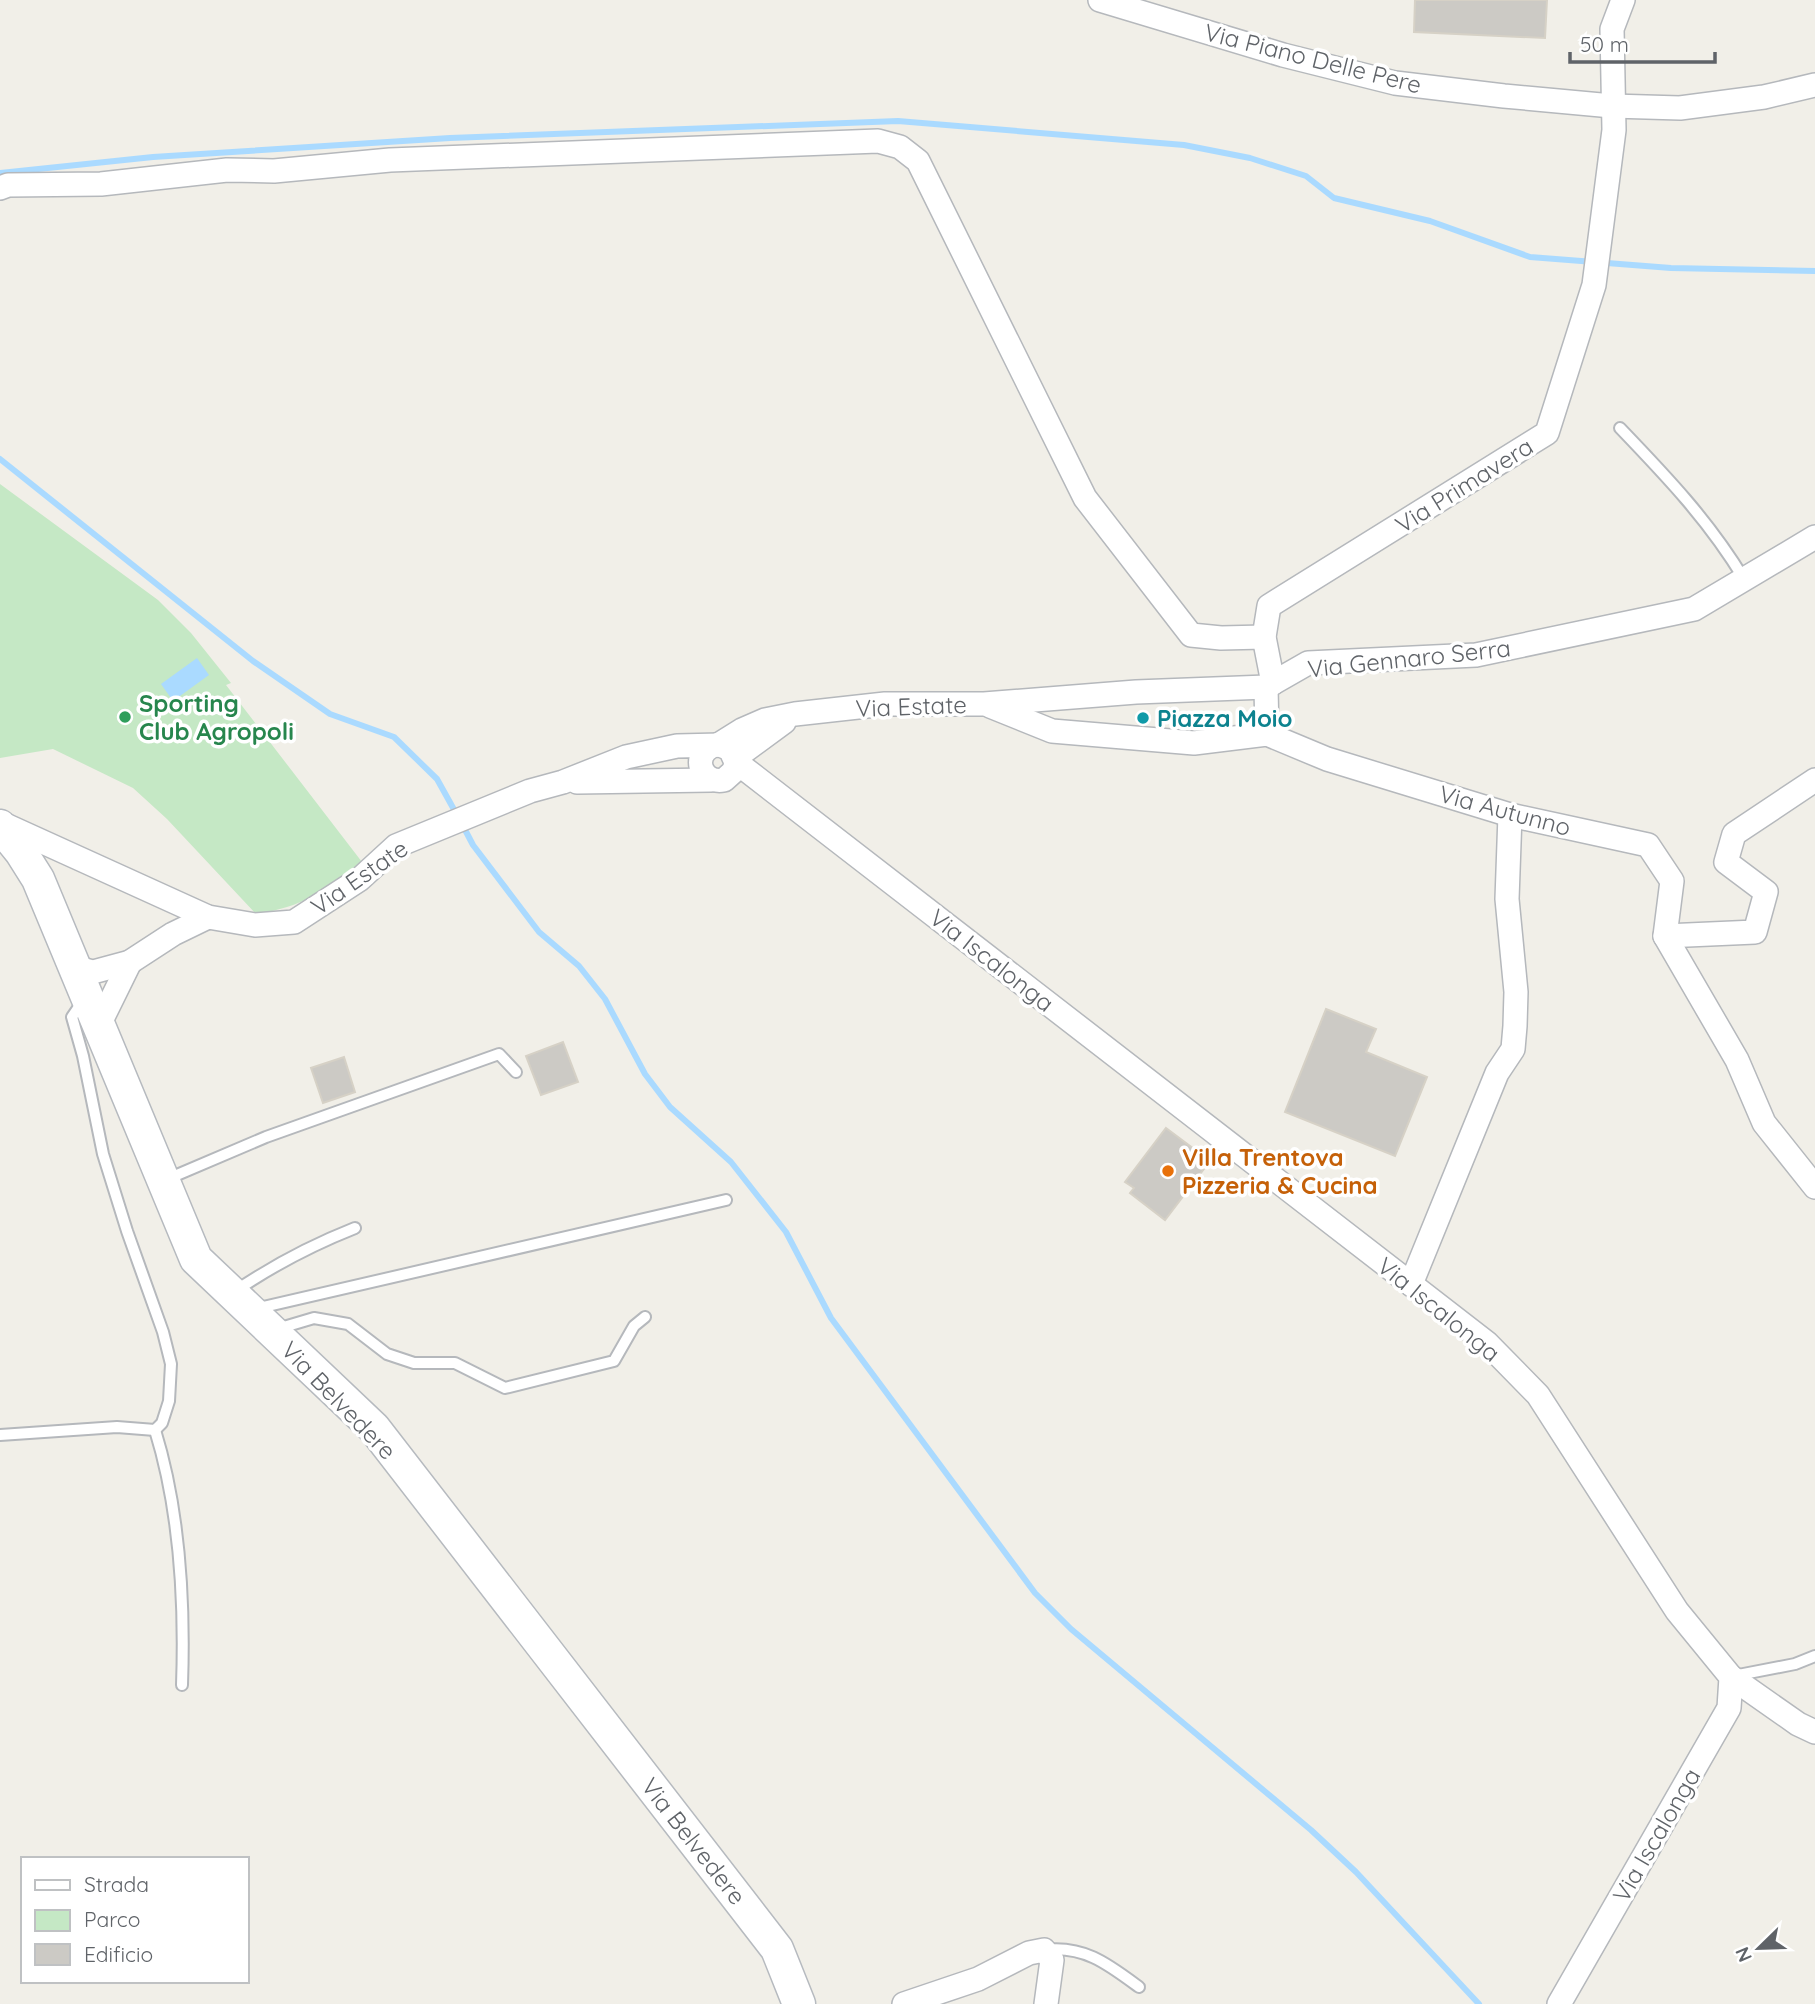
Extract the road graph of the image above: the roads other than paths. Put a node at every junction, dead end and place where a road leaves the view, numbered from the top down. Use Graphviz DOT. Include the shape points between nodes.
graph roads {
  1 [pos="1100,0"];
  2 [pos="1623,0"];
  3 [pos="1815,85"];
  4 [pos="1612,106"];
  5 [pos="0,188"];
  6 [pos="1620,428"];
  7 [pos="1815,537"];
  8 [pos="1744,579"];
  9 [pos="1264,637"];
  10 [pos="1270,685"];
  11 [pos="984,704"];
  12 [pos="1267,734"];
  13 [pos="723,762"];
  14 [pos="1815,780"];
  15 [pos="563,782"];
  16 [pos="1510,815"];
  17 [pos="0,825"];
  18 [pos="208,917"];
  19 [pos="1665,936"];
  20 [pos="130,962"];
  21 [pos="80,981"];
  22 [pos="99,1026"];
  23 [pos="516,1072"];
  24 [pos="163,1181"];
  25 [pos="1815,1187"];
  26 [pos="726,1200"];
  27 [pos="355,1228"];
  28 [pos="1411,1284"];
  29 [pos="250,1311"];
  30 [pos="645,1317"];
  31 [pos="155,1430"];
  32 [pos="0,1435"];
  33 [pos="1815,1656"];
  34 [pos="1731,1677"];
  35 [pos="182,1685"];
  36 [pos="1815,1732"];
  37 [pos="1044,1950"];
  38 [pos="1139,1987"];
  39 [pos="799,2004"];
  40 [pos="904,2004"];
  41 [pos="1046,2004"];
  42 [pos="1559,2004"];
  1 -- 4 [label="street, Via Piano Delle Pere" via="1395,83"];
  2 -- 4 [label="street" via="1612,29"];
  3 -- 4 [label="street, Via Piano Delle Pere" via="1680,108"];
  4 -- 9 [label="street, Via Primavera" via="1614,130 1595,278 1546,433 1269,606"];
  5 -- 9 [label="street" via="390,160 878,141 900,148 918,161 1085,498 1191,635"];
  6 -- 8 [label="lane" via="1712,530"];
  7 -- 8 [label="street, Via Gennaro Serra"];
  8 -- 10 [label="street, Via Gennaro Serra" via="1694,609 1476,656 1308,663"];
  9 -- 10 [label="street, Via Primavera"];
  10 -- 11 [label="street, Via Gennaro Serra"];
  10 -- 12 [label="street"];
  11 -- 12 [label="street, Via Autunno" via="1052,731 1194,743"];
  11 -- 13 [label="street, Via Estate" via="885,704 795,714"];
  12 -- 16 [label="street, Via Autunno" via="1327,759"];
  13 -- 15 [label="street, Via Estate"];
  13 -- 15 [label="street, Via Estate" via="677,746 626,758"];
  13 -- 28 [label="street, Via Iscalonga" via="772,788"];
  14 -- 19 [label="street" via="1734,834 1726,862 1766,892 1755,932"];
  15 -- 18 [label="street, Via Estate" via="396,846 360,879 294,922 255,925"];
  16 -- 19 [label="street, Via Autunno" via="1648,845 1672,881"];
  16 -- 28 [label="street" via="1507,900 1516,992 1513,1049 1497,1073"];
  17 -- 18 [label="street, Via Estate"];
  17 -- 21 [label="street, Via Belvedere" via="38,879"];
  18 -- 20 [label="street"];
  19 -- 25 [label="street" via="1737,1059 1765,1123"];
  20 -- 21 [label="street" via="93,972"];
  20 -- 22 [label="street"];
  21 -- 22 [label="street, Via Belvedere"];
  21 -- 31 [label="lane" via="72,1017 103,1154 171,1364 169,1401"];
  22 -- 24 [label="street, Via Belvedere"];
  23 -- 24 [label="lane" via="499,1054 266,1137"];
  24 -- 29 [label="street, Via Belvedere" via="196,1259"];
  26 -- 29 [label="lane"];
  27 -- 29 [label="lane" via="262,1273"];
  28 -- 34 [label="street, Via Iscalonga" via="1487,1343 1538,1395 1677,1611"];
  29 -- 30 [label="lane" via="348,1324 387,1354 414,1363 455,1363 505,1388 614,1361 634,1326"];
  29 -- 39 [label="street, Via Belvedere" via="374,1428 777,1949"];
  31 -- 32 [label="lane" via="117,1427"];
  31 -- 35 [label="lane" via="166,1466 176,1537 184,1632"];
  33 -- 34 [label="lane"];
  34 -- 36 [label="street"];
  34 -- 42 [label="street, Via Iscalonga" via="1728,1709"];
  37 -- 38 [label="lane" via="1064,1947 1103,1960"];
  37 -- 40 [label="street"];
  37 -- 41 [label="street" via="1052,1959"];
}
